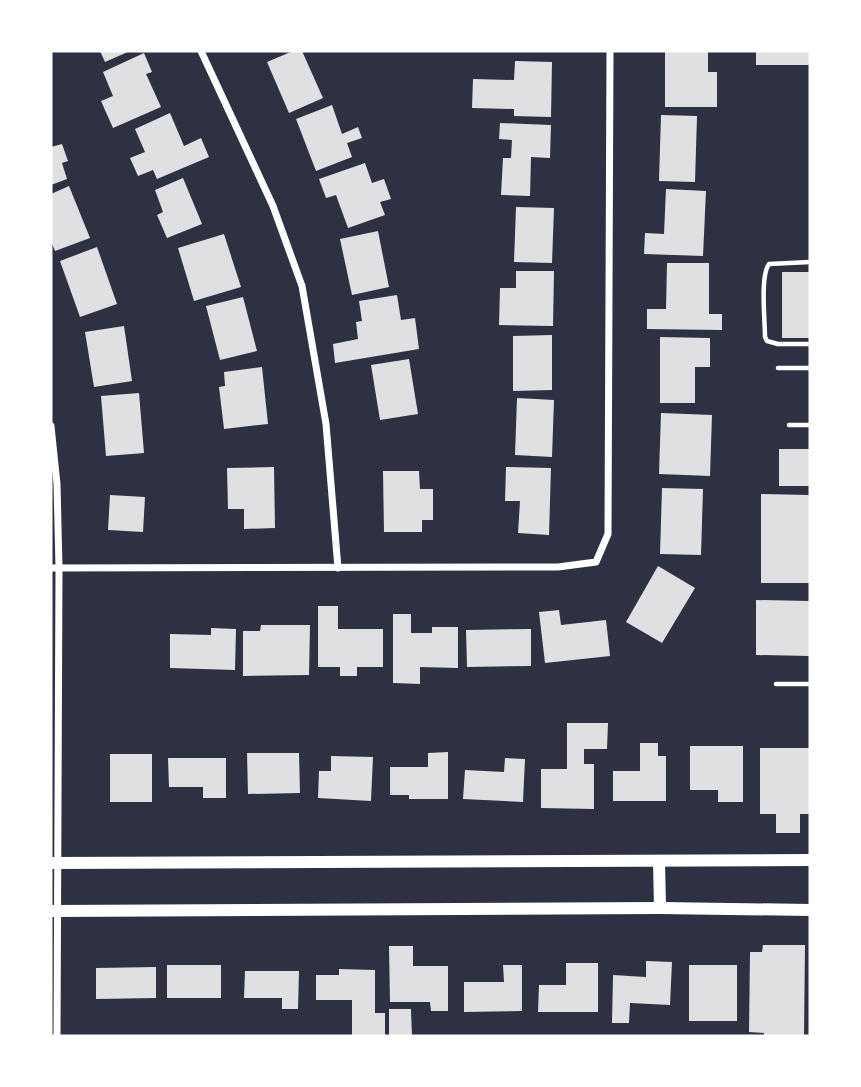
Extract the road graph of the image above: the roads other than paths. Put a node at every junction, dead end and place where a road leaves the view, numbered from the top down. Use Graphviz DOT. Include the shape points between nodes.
graph roads {
  1 [pos="201,51"];
  2 [pos="610,51"];
  3 [pos="810,262"];
  4 [pos="810,344"];
  5 [pos="778,368"];
  6 [pos="810,368"];
  7 [pos="789,425"];
  8 [pos="810,425"];
  9 [pos="51,426"];
  10 [pos="55,568"];
  11 [pos="338,568"];
  12 [pos="776,684"];
  13 [pos="810,684"];
  14 [pos="810,860"];
  15 [pos="659,861"];
  16 [pos="55,863"];
  17 [pos="660,908"];
  18 [pos="810,910"];
  19 [pos="55,911"];
  20 [pos="57,1036"];
  1 -- 11 [label="street" via="273,206 302,286 326,424"];
  2 -- 11 [label="street" via="608,534 596,562 558,567"];
  3 -- 4 [label="lane" via="769,264 765,280 767,341"];
  5 -- 6 [label="lane"];
  7 -- 8 [label="lane"];
  9 -- 10 [label="street" via="58,484"];
  10 -- 11 [label="street"];
  10 -- 16 [label="street"];
  12 -- 13 [label="lane"];
  14 -- 15 [label="main road"];
  15 -- 16 [label="main road"];
  15 -- 17 [label="main road"];
  16 -- 19 [label="street"];
  17 -- 18 [label="main road"];
  17 -- 19 [label="main road"];
  19 -- 20 [label="street"];
}
